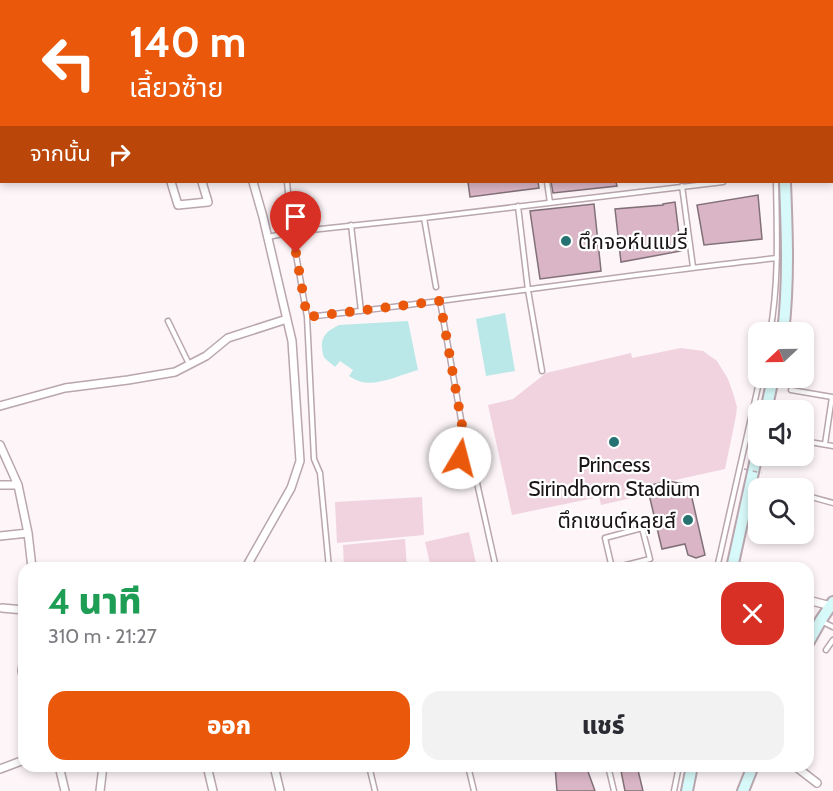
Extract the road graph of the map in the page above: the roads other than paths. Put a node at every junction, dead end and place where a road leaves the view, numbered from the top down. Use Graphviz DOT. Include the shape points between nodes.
graph roads {
  1 [pos="171,183"];
  2 [pos="202,183"];
  3 [pos="253,183"];
  4 [pos="288,183"];
  5 [pos="547,183"];
  6 [pos="709,183"];
  7 [pos="776,183"];
  8 [pos="785,183"];
  9 [pos="681,185"];
  10 [pos="550,203"];
  11 [pos="518,206"];
  12 [pos="424,218"];
  13 [pos="351,225"];
  14 [pos="292,232"];
  15 [pos="268,237"];
  16 [pos="777,258"];
  17 [pos="693,267"];
  18 [pos="436,287"];
  19 [pos="528,290"];
  20 [pos="440,301"];
  21 [pos="361,311"];
  22 [pos="307,317"];
  23 [pos="287,319"];
  24 [pos="168,321"];
  25 [pos="772,322"];
  26 [pos="784,322"];
  27 [pos="189,365"];
  28 [pos="542,371"];
  29 [pos="758,388"];
  30 [pos="791,390"];
  31 [pos="833,397"];
  32 [pos="0,406"];
  33 [pos="465,442"];
  34 [pos="814,442"];
  35 [pos="825,444"];
  36 [pos="0,445"];
  37 [pos="833,446"];
  38 [pos="473,465"];
  39 [pos="755,466"];
  40 [pos="0,485"];
  41 [pos="18,485"];
  42 [pos="814,498"];
  43 [pos="833,503"];
  44 [pos="28,533"];
  45 [pos="0,536"];
  46 [pos="31,562"];
  47 [pos="249,562"];
  48 [pos="328,562"];
  49 [pos="495,562"];
  50 [pos="611,562"];
  51 [pos="638,562"];
  52 [pos="718,562"];
  53 [pos="733,562"];
  54 [pos="814,601"];
  55 [pos="832,604"];
  56 [pos="2,608"];
  57 [pos="18,609"];
  58 [pos="821,620"];
  59 [pos="833,627"];
  60 [pos="814,632"];
  61 [pos="833,640"];
  62 [pos="826,650"];
  63 [pos="18,762"];
  64 [pos="0,769"];
  65 [pos="60,772"];
  66 [pos="102,772"];
  67 [pos="208,772"];
  68 [pos="275,772"];
  69 [pos="370,772"];
  70 [pos="469,772"];
  71 [pos="609,772"];
  72 [pos="678,772"];
  73 [pos="691,772"];
  74 [pos="751,772"];
  75 [pos="803,772"];
  76 [pos="817,783"];
  77 [pos="65,791"];
  78 [pos="100,791"];
  79 [pos="213,791"];
  80 [pos="280,791"];
  81 [pos="375,791"];
  82 [pos="474,791"];
  83 [pos="614,791"];
  84 [pos="674,791"];
  85 [pos="687,791"];
  86 [pos="743,791"];
  1 -- 2 [label="street" via="178,205 208,202"];
  3 -- 15 [label="street"];
  4 -- 14 [label="lane"];
  5 -- 10 [label="lane"];
  6 -- 9 [label="lane"];
  7 -- 16 [label="lane"];
  8 -- 26 [label="main road" via="788,253"];
  9 -- 10 [label="lane"];
  9 -- 17 [label="lane"];
  10 -- 11 [label="lane"];
  11 -- 12 [label="lane"];
  11 -- 19 [label="lane"];
  12 -- 13 [label="lane"];
  12 -- 18 [label="lane"];
  13 -- 14 [label="lane"];
  13 -- 21 [label="lane"];
  14 -- 15 [label="lane"];
  14 -- 22 [label="lane"];
  15 -- 23 [label="street"];
  16 -- 17 [label="lane"];
  16 -- 25 [label="lane"];
  17 -- 19 [label="lane"];
  19 -- 20 [label="lane"];
  19 -- 28 [label="lane"];
  20 -- 21 [label="lane"];
  20 -- 33 [label="lane"];
  21 -- 22 [label="lane"];
  22 -- 48 [label="lane" via="314,459 320,473"];
  23 -- 27 [label="street" via="228,338"];
  23 -- 47 [label="street" via="300,461 291,488"];
  24 -- 27 [label="lane"];
  27 -- 32 [label="street" via="175,372 65,388"];
  29 -- 52 [label="lane"];
  30 -- 31 [label="lane"];
  31 -- 35 [label="lane"];
  33 -- 38 [label="lane" via="459,455 462,462"];
  33 -- 38 [label="lane" via="473,441 482,449 480,461"];
  34 -- 35 [label="lane"];
  35 -- 37 [label="lane"];
  36 -- 41 [label="street"];
  38 -- 49 [label="lane"];
  39 -- 53 [label="main road"];
  40 -- 41 [label="street"];
  41 -- 44 [label="street"];
  42 -- 43 [label="lane"];
  44 -- 45 [label="street"];
  44 -- 46 [label="street"];
  50 -- 51 [label="lane" via="605,538 642,528 650,559"];
  54 -- 55 [label="street"];
  55 -- 58 [label="main road"];
  56 -- 57 [label="street"];
  58 -- 59 [label="lane"];
  58 -- 60 [label="main road"];
  61 -- 62 [label="lane"];
  63 -- 64 [label="street"];
  65 -- 77 [label="street"];
  66 -- 78 [label="street"];
  67 -- 79 [label="street"];
  68 -- 80 [label="street"];
  69 -- 81 [label="lane"];
  70 -- 82 [label="lane"];
  71 -- 83 [label="lane"];
  72 -- 84 [label="lane"];
  73 -- 85 [label="main road"];
  74 -- 86 [label="main road"];
  75 -- 76 [label="street"];
}
